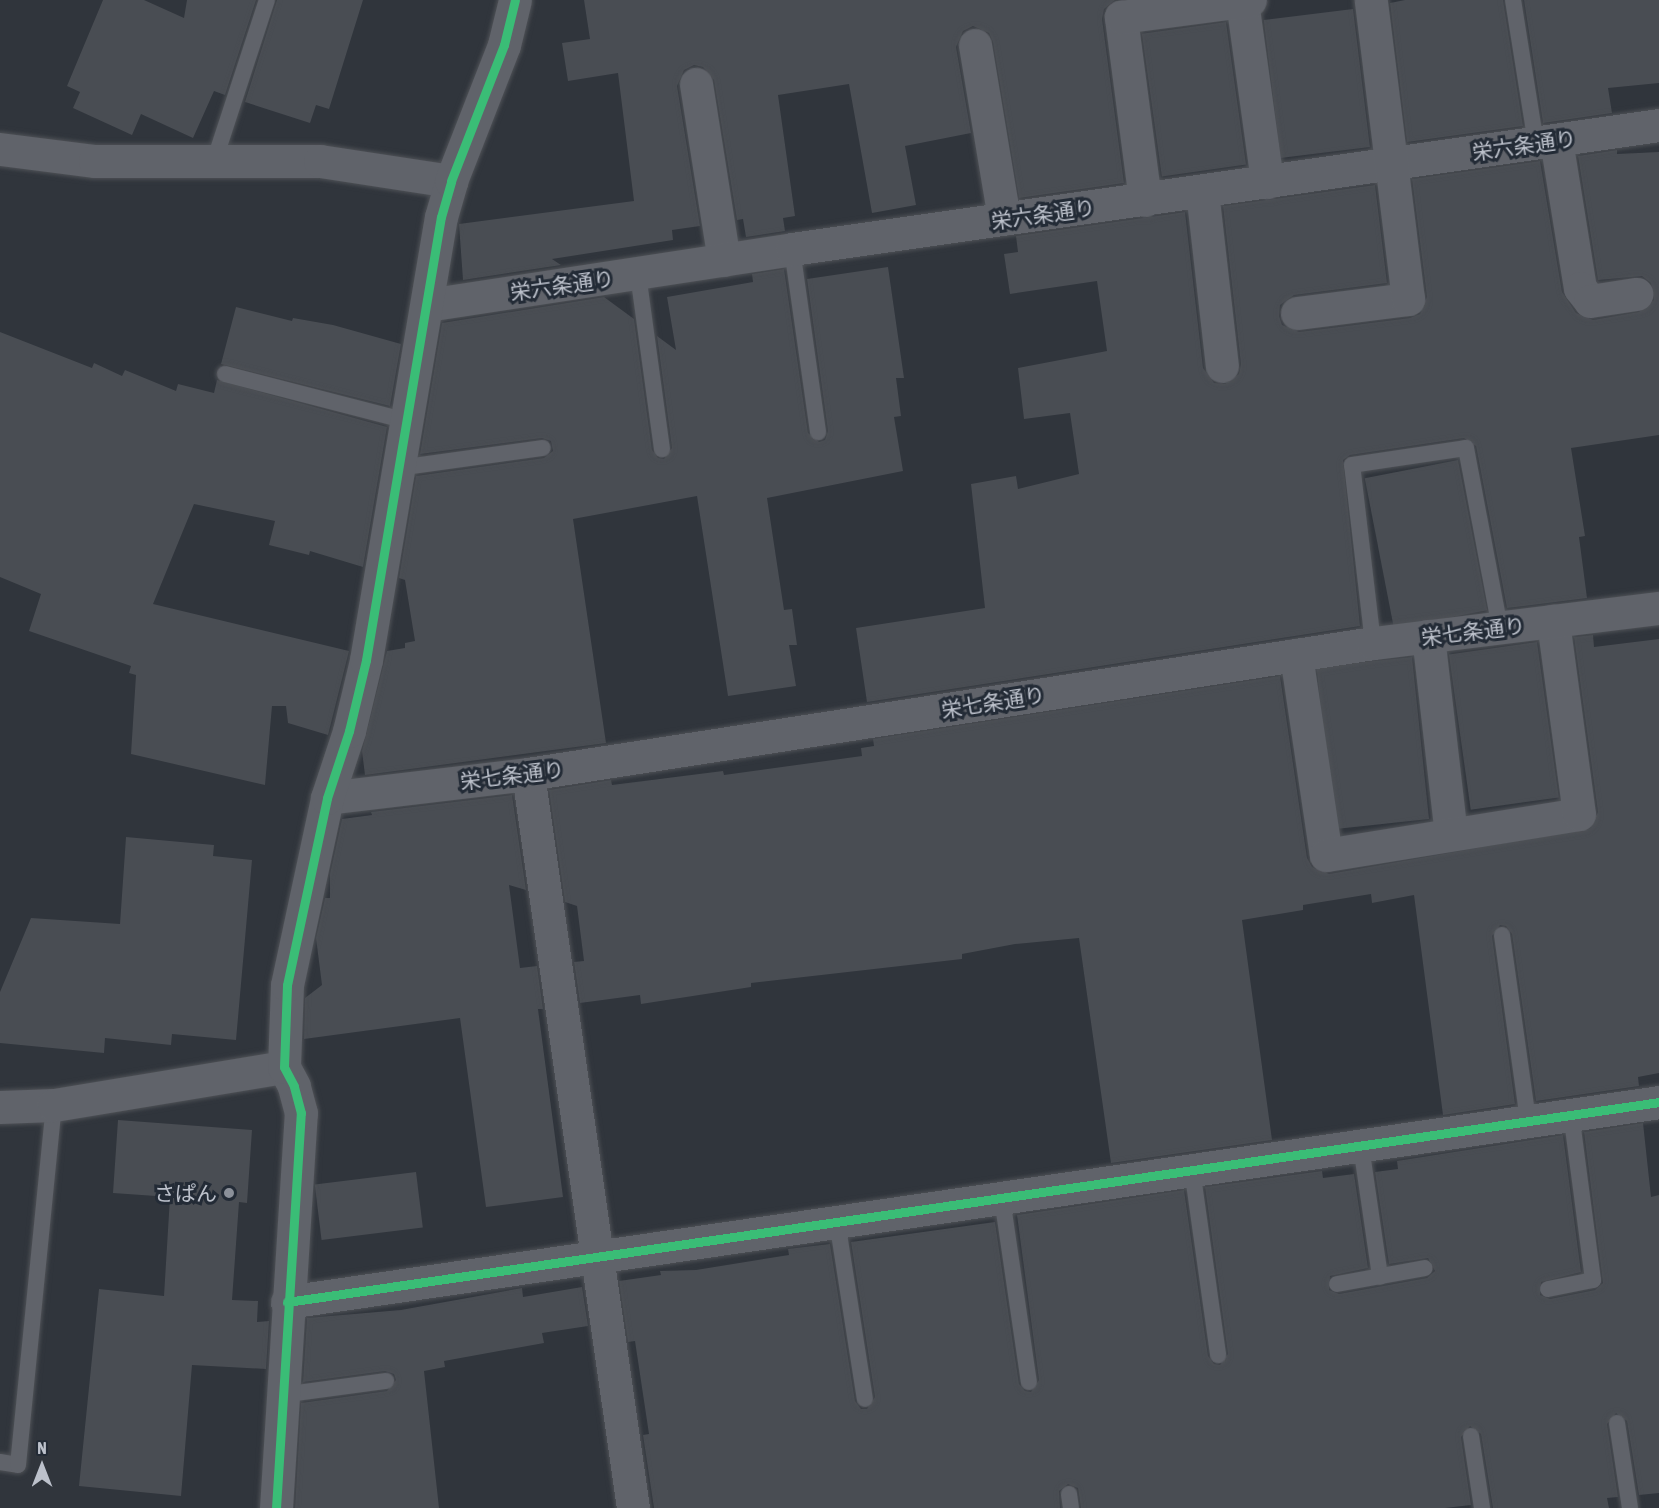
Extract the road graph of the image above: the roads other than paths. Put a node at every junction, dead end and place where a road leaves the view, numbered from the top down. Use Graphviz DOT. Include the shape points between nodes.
graph roads {
  1 [pos="267,0"];
  2 [pos="515,0"];
  3 [pos="1371,0"];
  4 [pos="1513,0"];
  5 [pos="1246,1"];
  6 [pos="975,45"];
  7 [pos="696,84"];
  8 [pos="1659,125"];
  9 [pos="1546,142"];
  10 [pos="0,149"];
  11 [pos="214,162"];
  12 [pos="1394,164"];
  13 [pos="451,181"];
  14 [pos="1267,182"];
  15 [pos="1202,191"];
  16 [pos="1145,200"];
  17 [pos="1004,219"];
  18 [pos="792,249"];
  19 [pos="724,260"];
  20 [pos="638,274"];
  21 [pos="1636,294"];
  22 [pos="427,305"];
  23 [pos="1297,313"];
  24 [pos="1222,366"];
  25 [pos="225,374"];
  26 [pos="407,422"];
  27 [pos="818,432"];
  28 [pos="543,448"];
  29 [pos="662,449"];
  30 [pos="398,468"];
  31 [pos="1659,608"];
  32 [pos="1553,621"];
  33 [pos="1500,628"];
  34 [pos="1428,636"];
  35 [pos="1373,643"];
  36 [pos="1296,655"];
  37 [pos="528,774"];
  38 [pos="327,798"];
  39 [pos="1451,834"];
  40 [pos="1503,935"];
  41 [pos="284,1067"];
  42 [pos="1659,1102"];
  43 [pos="54,1105"];
  44 [pos="0,1107"];
  45 [pos="1571,1114"];
  46 [pos="1528,1121"];
  47 [pos="1361,1146"];
  48 [pos="1192,1169"];
  49 [pos="1002,1198"];
  50 [pos="837,1221"];
  51 [pos="596,1260"];
  52 [pos="1425,1268"];
  53 [pos="1380,1277"];
  54 [pos="1337,1284"];
  55 [pos="1548,1289"];
  56 [pos="287,1302"];
  57 [pos="1218,1355"];
  58 [pos="386,1381"];
  59 [pos="1029,1382"];
  60 [pos="281,1395"];
  61 [pos="864,1400"];
  62 [pos="1617,1423"];
  63 [pos="1471,1436"];
  64 [pos="0,1462"];
  65 [pos="276,1508"];
  66 [pos="633,1508"];
  67 [pos="1482,1508"];
  68 [pos="1630,1508"];
  1 -- 11 [label="lane"];
  2 -- 13 [label="street" via="504,45"];
  3 -- 12 [label="street"];
  4 -- 9 [label="lane"];
  5 -- 14 [label="street"];
  5 -- 16 [label="street" via="1121,17"];
  6 -- 17 [label="street"];
  7 -- 19 [label="street"];
  8 -- 9 [label="street, 栄六条通り"];
  9 -- 12 [label="street, 栄六条通り"];
  9 -- 21 [label="street" via="1580,288 1590,301"];
  10 -- 11 [label="street" via="95,161"];
  11 -- 13 [label="street" via="320,161"];
  12 -- 14 [label="street, 栄六条通り"];
  12 -- 23 [label="street" via="1408,299"];
  13 -- 22 [label="street"];
  14 -- 15 [label="street, 栄六条通り"];
  15 -- 16 [label="street, 栄六条通り"];
  15 -- 24 [label="street"];
  16 -- 17 [label="street, 栄六条通り"];
  17 -- 18 [label="street, 栄六条通り"];
  18 -- 19 [label="street, 栄六条通り"];
  18 -- 27 [label="lane"];
  19 -- 20 [label="street, 栄六条通り"];
  20 -- 22 [label="street, 栄六条通り"];
  20 -- 29 [label="lane"];
  22 -- 26 [label="street"];
  25 -- 26 [label="lane"];
  26 -- 30 [label="street"];
  28 -- 30 [label="lane"];
  30 -- 38 [label="street" via="366,660 350,731"];
  31 -- 32 [label="street, 栄七条通り"];
  32 -- 33 [label="street, 栄七条通り"];
  32 -- 39 [label="street" via="1579,814"];
  33 -- 34 [label="street, 栄七条通り"];
  33 -- 35 [label="lane" via="1466,448 1352,465"];
  34 -- 35 [label="street, 栄七条通り"];
  34 -- 39 [label="street"];
  35 -- 36 [label="street, 栄七条通り"];
  36 -- 37 [label="street, 栄七条通り"];
  36 -- 39 [label="street" via="1326,855"];
  37 -- 38 [label="street, 栄七条通り"];
  37 -- 51 [label="street"];
  38 -- 41 [label="street" via="287,985"];
  40 -- 46 [label="lane"];
  41 -- 43 [label="street"];
  41 -- 56 [label="street" via="301,1113"];
  42 -- 45 [label="street"];
  43 -- 44 [label="street"];
  43 -- 64 [label="lane" via="18,1465"];
  45 -- 46 [label="street"];
  45 -- 55 [label="lane" via="1593,1280"];
  46 -- 47 [label="street"];
  47 -- 48 [label="street"];
  47 -- 53 [label="lane"];
  48 -- 49 [label="street"];
  48 -- 57 [label="lane"];
  49 -- 50 [label="street"];
  49 -- 59 [label="lane"];
  50 -- 51 [label="street"];
  50 -- 61 [label="lane"];
  51 -- 56 [label="street"];
  51 -- 66 [label="street"];
  52 -- 53 [label="lane"];
  53 -- 54 [label="lane"];
  56 -- 60 [label="street"];
  58 -- 60 [label="lane"];
  60 -- 65 [label="street"];
  62 -- 68 [label="lane"];
  63 -- 67 [label="lane"];
}
